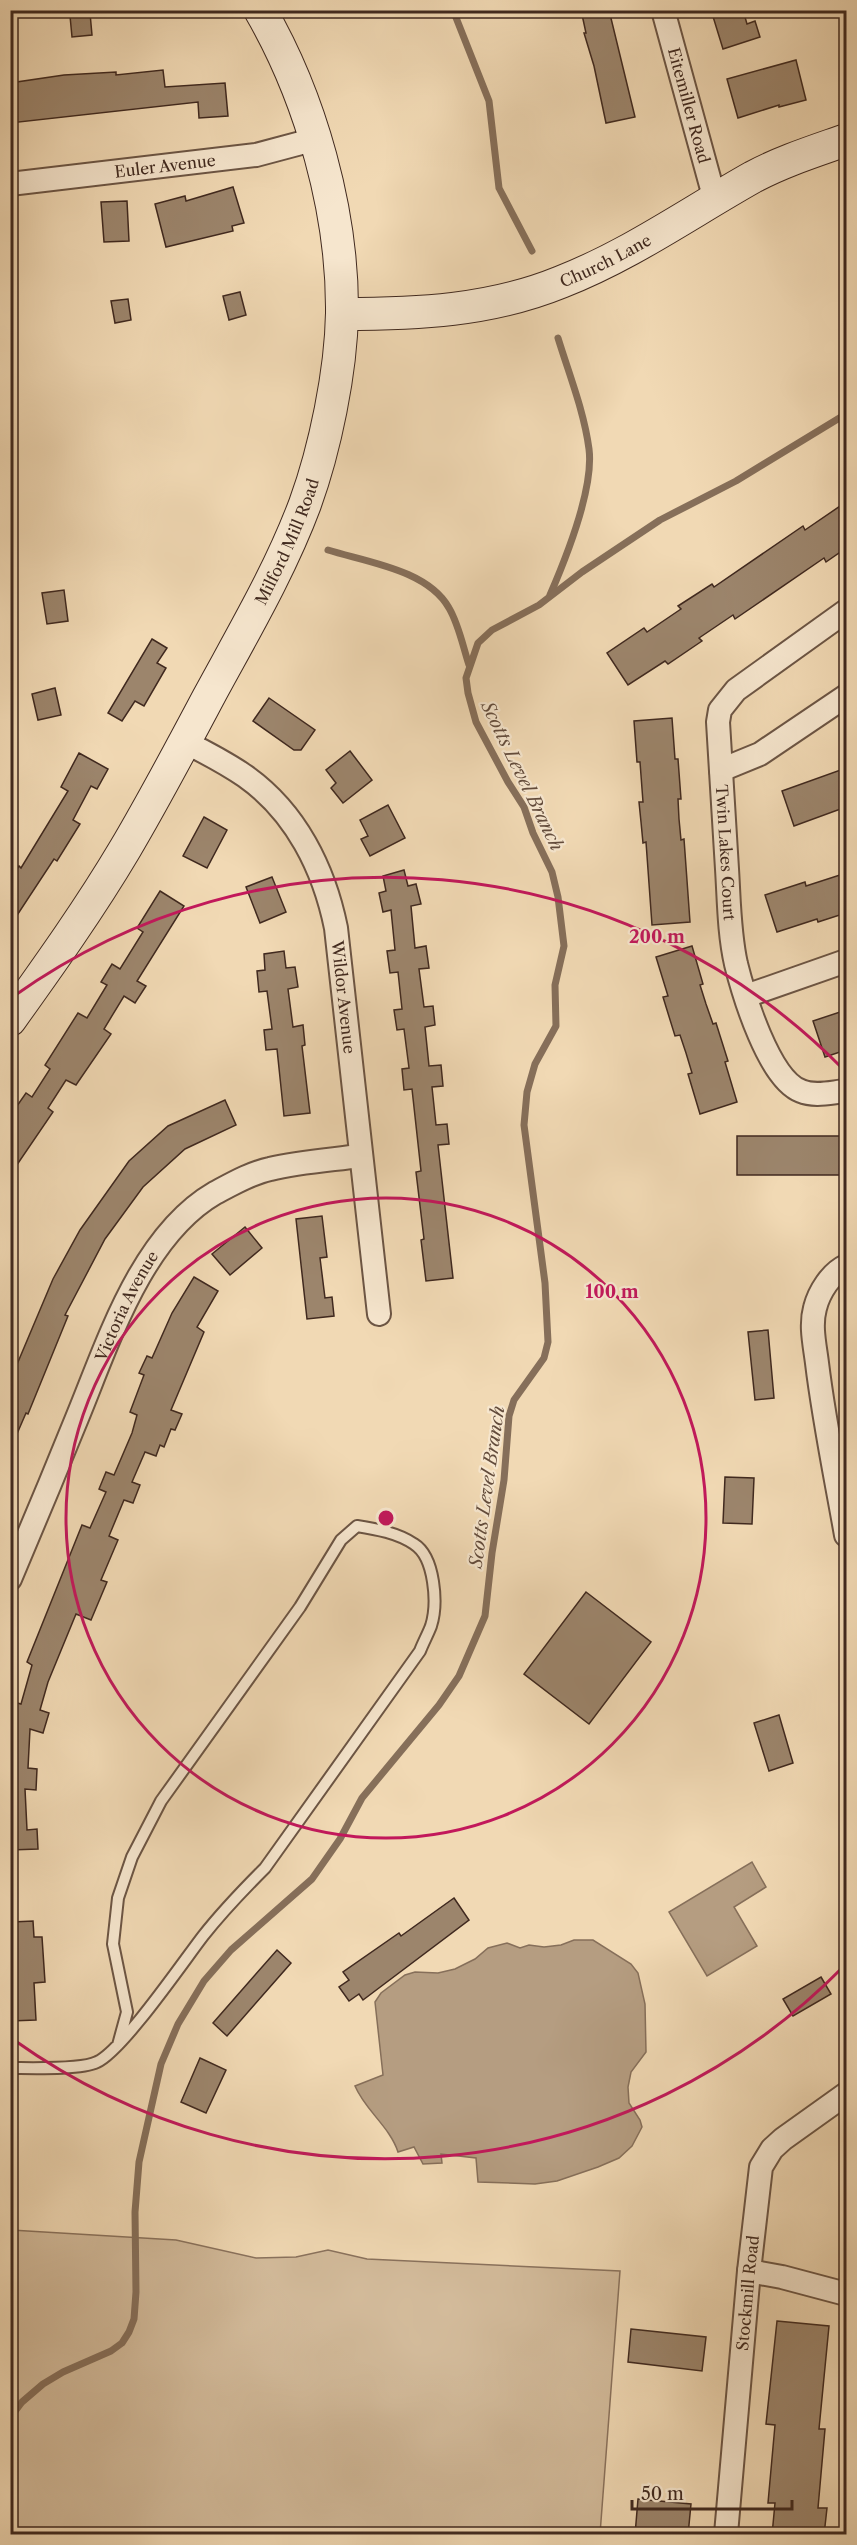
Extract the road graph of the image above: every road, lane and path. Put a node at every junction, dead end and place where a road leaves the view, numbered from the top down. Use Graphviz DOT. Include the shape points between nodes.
graph roads {
  1 [pos="260,10"];
  2 [pos="663,10"];
  3 [pos="316,139"];
  4 [pos="846,140"];
  5 [pos="10,184"];
  6 [pos="715,200"];
  7 [pos="342,314"];
  8 [pos="846,611"];
  9 [pos="846,696"];
  10 [pos="184,742"];
  11 [pos="721,770"];
  12 [pos="846,961"];
  13 [pos="746,996"];
  14 [pos="10,1020"];
  15 [pos="846,1091"];
  16 [pos="360,1156"];
  17 [pos="846,1266"];
  18 [pos="379,1314"];
  19 [pos="846,1535"];
  20 [pos="10,1579"];
  21 [pos="118,2045"];
  22 [pos="10,2068"];
  23 [pos="846,2094"];
  24 [pos="749,2271"];
  25 [pos="846,2294"];
  26 [pos="726,2535"];
  1 -- 3 [label="main road, Milford Mill Road" via="289,67"];
  2 -- 6 [label="street, Eitemiller Road"];
  3 -- 5 [label="street, Euler Avenue" via="256,155"];
  3 -- 7 [label="main road, Milford Mill Road" via="336,241"];
  4 -- 6 [label="main road, Church Lane" via="786,162"];
  6 -- 7 [label="main road, Church Lane" via="601,265 530,294 452,310"];
  7 -- 10 [label="main road, Milford Mill Road" via="330,406 305,503 269,582"];
  8 -- 11 [label="street, Twin Lakes Court" via="725,700 718,722"];
  9 -- 11 [label="street" via="760,754"];
  10 -- 14 [label="main road, Milford Mill Road" via="124,850"];
  10 -- 16 [label="street, Wildor Avenue" via="246,776 272,799 305,841 319,868 336,928"];
  11 -- 13 [label="street, Twin Lakes Court" via="731,924 736,964"];
  12 -- 13 [label="street"];
  13 -- 15 [label="street, Twin Lakes Court" via="769,1059 788,1082 813,1094"];
  16 -- 18 [label="street, Wildor Avenue"];
  16 -- 20 [label="street, Victoria Avenue" via="269,1169 242,1179 192,1210 170,1233 143,1271 116,1322"];
  17 -- 19 [label="street" via="818,1296 813,1328 822,1407"];
  21 -- 21 [label="lane" via="127,2012 113,1944 118,1898 132,1857 161,1801 300,1607 341,1540 357,1526 381,1530 416,1544 428,1562 434,1590 432,1624 420,1651 265,1868 204,1934"];
  21 -- 22 [label="lane" via="97,2062"];
  23 -- 24 [label="street, Stockmill Road" via="783,2139 765,2158"];
  24 -- 25 [label="street"];
  24 -- 26 [label="street, Stockmill Road"];
}
